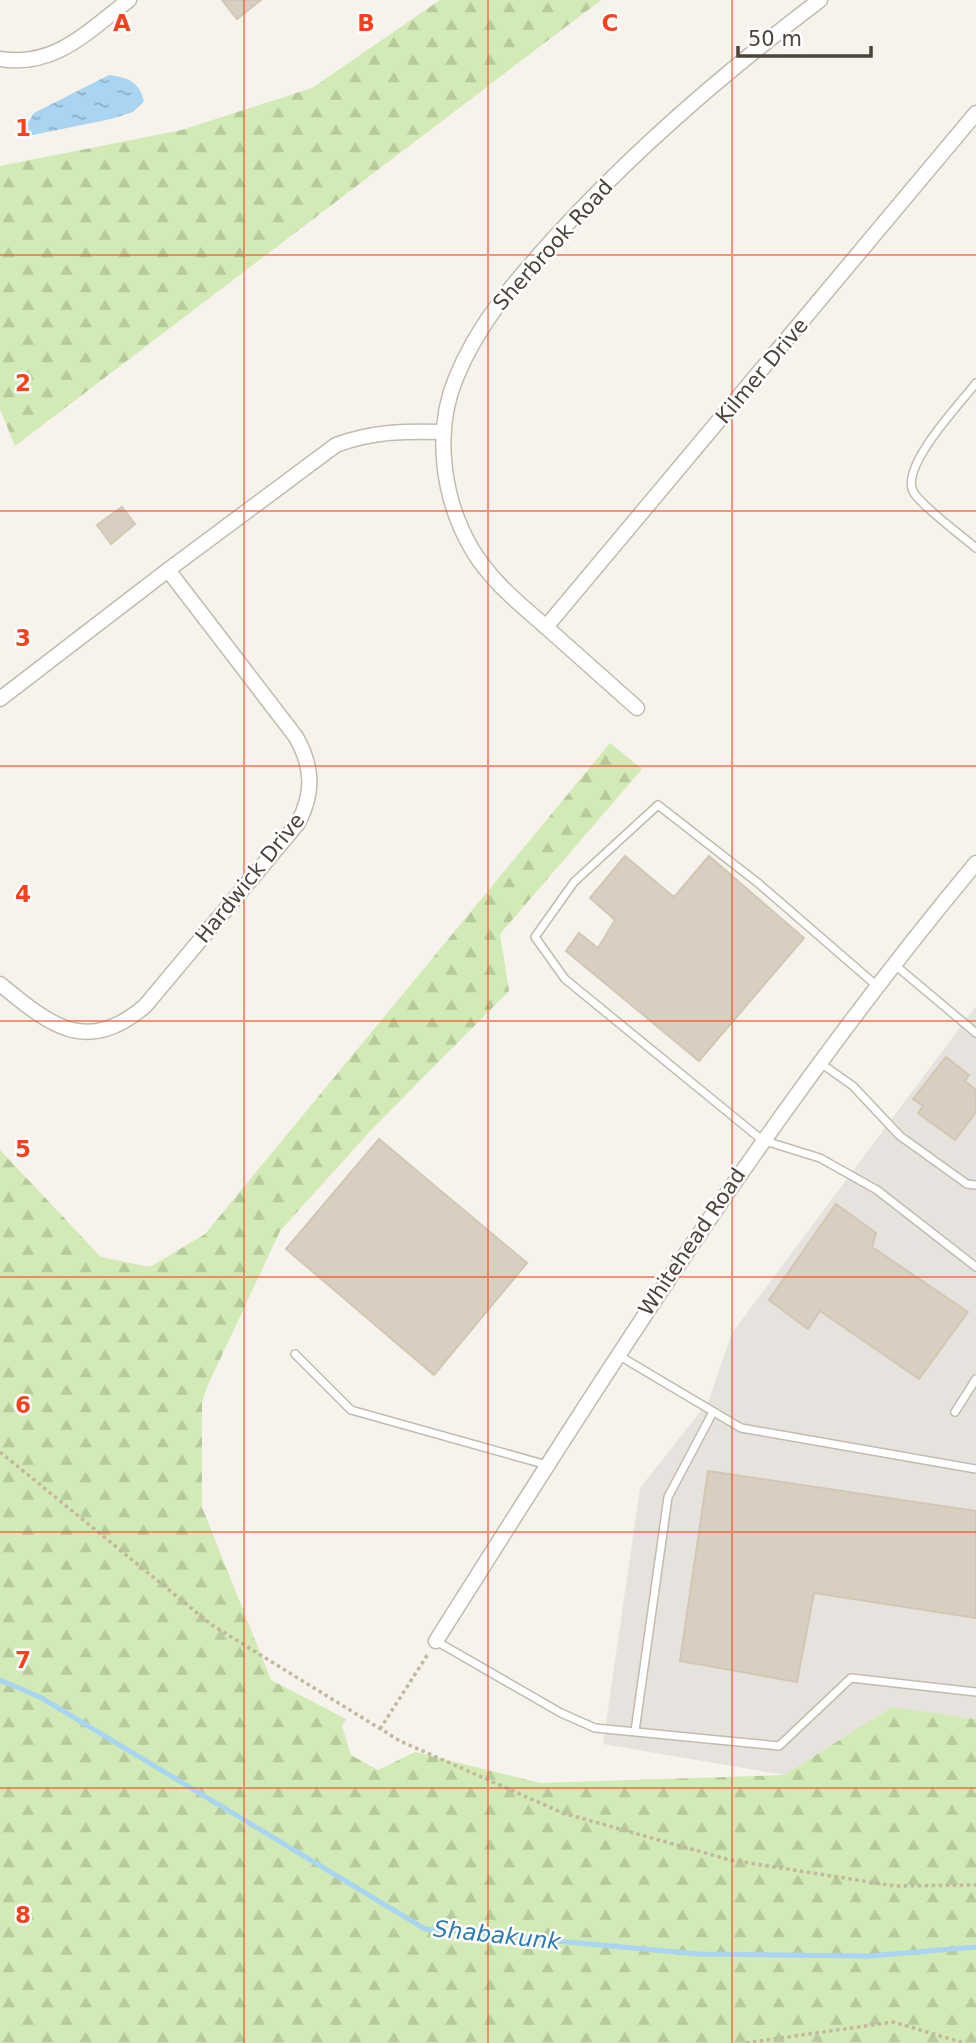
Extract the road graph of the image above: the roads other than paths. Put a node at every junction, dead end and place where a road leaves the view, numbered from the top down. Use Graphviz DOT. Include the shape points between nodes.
graph roads {
  1 [pos="129,0"];
  2 [pos="820,0"];
  3 [pos="0,59"];
  4 [pos="976,113"];
  5 [pos="976,383"];
  6 [pos="444,432"];
  7 [pos="976,548"];
  8 [pos="168,570"];
  9 [pos="546,627"];
  10 [pos="0,699"];
  11 [pos="637,708"];
  12 [pos="976,863"];
  13 [pos="894,964"];
  14 [pos="0,984"];
  15 [pos="877,986"];
  16 [pos="976,1033"];
  17 [pos="819,1062"];
  18 [pos="762,1140"];
  19 [pos="976,1185"];
  20 [pos="976,1267"];
  21 [pos="295,1354"];
  22 [pos="618,1354"];
  23 [pos="976,1379"];
  24 [pos="713,1412"];
  25 [pos="956,1412"];
  26 [pos="548,1465"];
  27 [pos="976,1469"];
  28 [pos="436,1641"];
  29 [pos="976,1692"];
  30 [pos="635,1731"];
  1 -- 3 [label="street" via="71,46 47,58"];
  2 -- 6 [label="street, Sherbrook Road" via="760,45 646,144 521,275 472,344 455,379"];
  4 -- 9 [label="street, Kilmer Drive"];
  5 -- 7 [label="lane" via="916,461 911,477 914,493"];
  6 -- 8 [label="street" via="387,431 336,445"];
  6 -- 9 [label="street, Sherbrook Road" via="449,494 459,524 492,577"];
  8 -- 10 [label="street"];
  8 -- 14 [label="street, Hardwick Drive" via="306,754 310,772 306,808 280,845 131,1018 100,1030 62,1028 44,1020"];
  9 -- 11 [label="street, Sherbrook Road"];
  12 -- 13 [label="street, Whitehead Road"];
  13 -- 15 [label="street, Whitehead Road"];
  13 -- 16 [label="lane"];
  15 -- 17 [label="street, Whitehead Road"];
  15 -- 18 [label="lane" via="758,883 658,805 574,882 535,937 565,979"];
  17 -- 18 [label="street, Whitehead Road"];
  17 -- 19 [label="lane" via="853,1086 901,1136 967,1184"];
  18 -- 20 [label="lane" via="820,1158 877,1190"];
  18 -- 22 [label="street, Whitehead Road"];
  21 -- 26 [label="lane" via="351,1410"];
  22 -- 24 [label="lane"];
  22 -- 26 [label="street, Whitehead Road"];
  23 -- 25 [label="lane"];
  24 -- 27 [label="lane" via="741,1428"];
  24 -- 30 [label="lane" via="668,1497"];
  26 -- 28 [label="street, Whitehead Road"];
  28 -- 30 [label="lane" via="561,1713 595,1728"];
  29 -- 30 [label="lane" via="851,1678 779,1746"];
}
